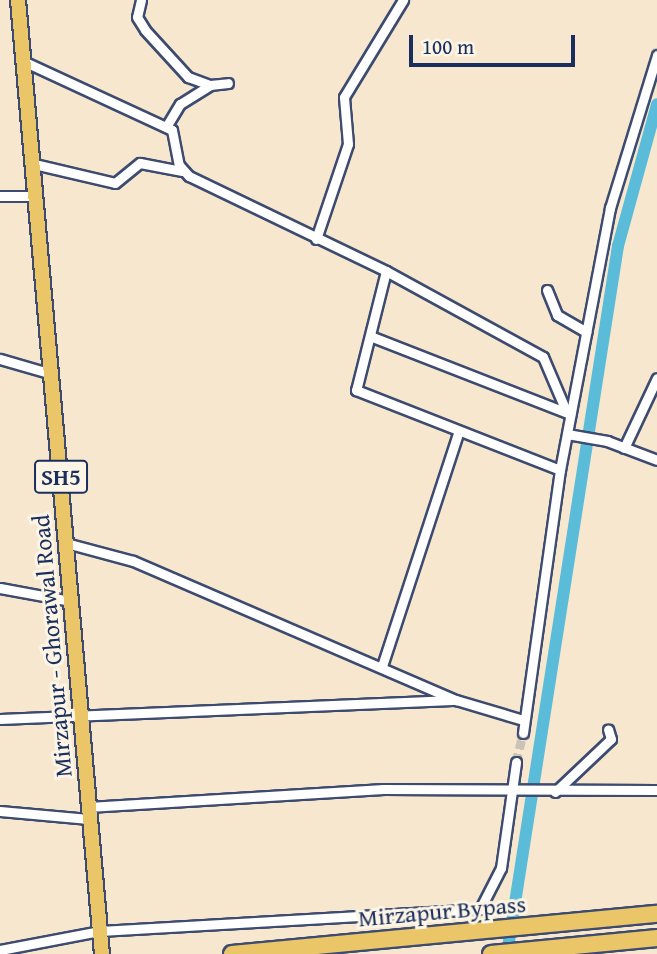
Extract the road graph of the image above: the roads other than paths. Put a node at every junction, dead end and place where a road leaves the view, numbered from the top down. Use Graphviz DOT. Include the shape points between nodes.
graph roads {
  1 [pos="18,0"];
  2 [pos="141,0"];
  3 [pos="403,0"];
  4 [pos="657,55"];
  5 [pos="23,61"];
  6 [pos="228,83"];
  7 [pos="210,85"];
  8 [pos="166,127"];
  9 [pos="30,163"];
  10 [pos="182,170"];
  11 [pos="0,196"];
  12 [pos="33,196"];
  13 [pos="316,239"];
  14 [pos="386,271"];
  15 [pos="547,290"];
  16 [pos="586,332"];
  17 [pos="370,336"];
  18 [pos="0,359"];
  19 [pos="52,373"];
  20 [pos="657,378"];
  21 [pos="569,413"];
  22 [pos="459,431"];
  23 [pos="567,434"];
  24 [pos="624,448"];
  25 [pos="657,460"];
  26 [pos="560,470"];
  27 [pos="66,543"];
  28 [pos="0,588"];
  29 [pos="70,601"];
  30 [pos="382,666"];
  31 [pos="456,699"];
  32 [pos="80,714"];
  33 [pos="0,719"];
  34 [pos="523,720"];
  35 [pos="608,729"];
  36 [pos="523,733"];
  37 [pos="516,762"];
  38 [pos="510,788"];
  39 [pos="657,790"];
  40 [pos="555,792"];
  41 [pos="0,811"];
  42 [pos="88,813"];
  43 [pos="657,914"];
  44 [pos="100,932"];
  45 [pos="657,938"];
  46 [pos="0,950"];
  47 [pos="102,954"];
  48 [pos="232,954"];
  49 [pos="491,954"];
  1 -- 5 [label="main road, Mirzapur - Ghorawal Road / SH5"];
  2 -- 7 [label="street" via="138,17 145,30 188,77"];
  3 -- 13 [label="street" via="344,97 348,144"];
  4 -- 16 [label="street" via="610,208"];
  5 -- 8 [label="street"];
  5 -- 9 [label="main road, Mirzapur - Ghorawal Road / SH5"];
  6 -- 7 [label="street"];
  7 -- 8 [label="street" via="180,104"];
  8 -- 10 [label="street" via="177,136"];
  9 -- 10 [label="street" via="115,183 140,163"];
  9 -- 12 [label="main road, Mirzapur - Ghorawal Road / SH5"];
  10 -- 13 [label="street"];
  11 -- 12 [label="street"];
  12 -- 19 [label="main road, Mirzapur - Ghorawal Road / SH5"];
  13 -- 14 [label="street"];
  14 -- 17 [label="street"];
  14 -- 21 [label="street" via="543,357"];
  15 -- 16 [label="street" via="556,315"];
  16 -- 21 [label="street"];
  17 -- 21 [label="street"];
  17 -- 22 [label="street" via="356,390"];
  18 -- 19 [label="street"];
  19 -- 27 [label="main road, Mirzapur - Ghorawal Road / SH5"];
  20 -- 24 [label="street"];
  21 -- 23 [label="street"];
  22 -- 26 [label="street"];
  22 -- 30 [label="street"];
  23 -- 24 [label="street"];
  23 -- 26 [label="street"];
  24 -- 25 [label="street"];
  26 -- 34 [label="street"];
  27 -- 29 [label="main road, Mirzapur - Ghorawal Road / SH5"];
  27 -- 30 [label="street" via="133,561"];
  28 -- 29 [label="street"];
  29 -- 32 [label="main road, Mirzapur - Ghorawal Road / SH5"];
  30 -- 31 [label="street"];
  31 -- 32 [label="street"];
  31 -- 34 [label="street"];
  32 -- 33 [label="street"];
  32 -- 42 [label="main road, Mirzapur - Ghorawal Road / SH5"];
  34 -- 36 [label="street"];
  35 -- 40 [label="street" via="611,739"];
  37 -- 38 [label="street"];
  38 -- 40 [label="street"];
  38 -- 42 [label="street" via="255,794"];
  38 -- 44 [label="street" via="501,868 480,909"];
  39 -- 40 [label="street"];
  41 -- 42 [label="street"];
  42 -- 44 [label="main road, Mirzapur - Ghorawal Road / SH5"];
  43 -- 48 [label="highway, Mirzapur Bypass"];
  44 -- 46 [label="street"];
  44 -- 47 [label="main road, Mirzapur - Ghorawal Road / SH5"];
  45 -- 49 [label="highway, Mirzapur Bypass"];
}
